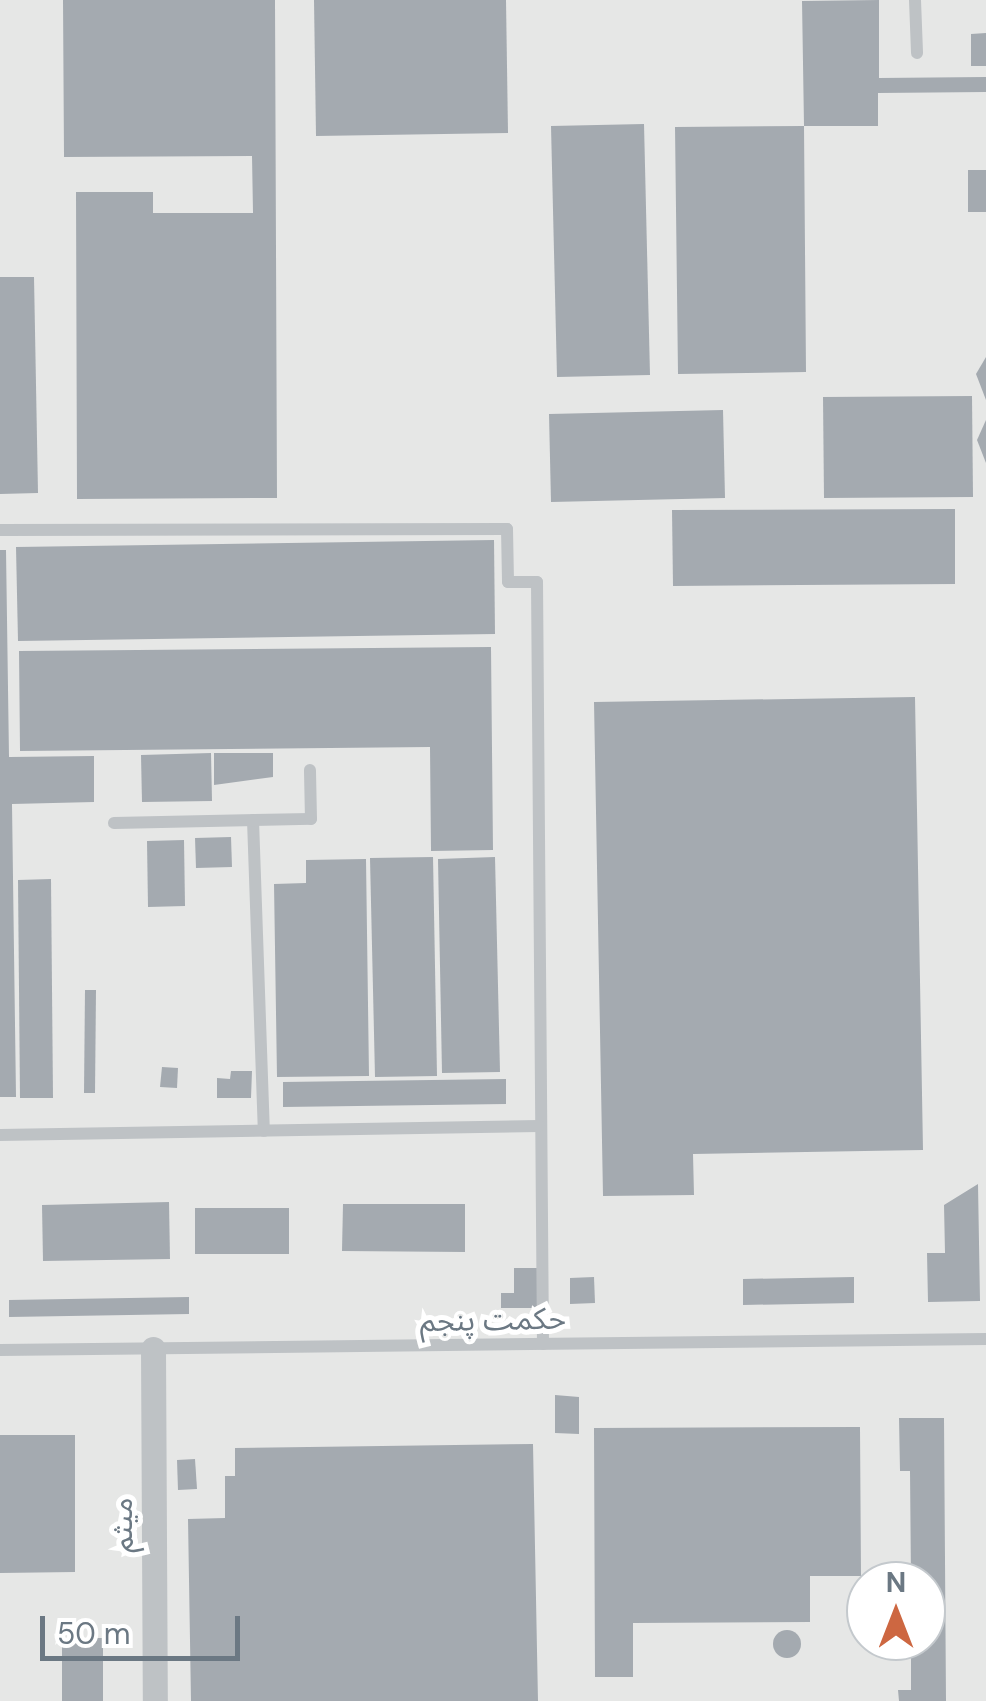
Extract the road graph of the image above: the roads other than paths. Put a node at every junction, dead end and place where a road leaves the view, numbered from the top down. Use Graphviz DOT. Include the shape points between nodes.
graph roads {
  1 [pos="915,0"];
  2 [pos="917,53"];
  3 [pos="0,530"];
  4 [pos="310,770"];
  5 [pos="253,820"];
  6 [pos="114,823"];
  7 [pos="539,1126"];
  8 [pos="264,1131"];
  9 [pos="0,1135"];
  10 [pos="986,1339"];
  11 [pos="543,1344"];
  12 [pos="153,1349"];
  13 [pos="0,1350"];
  14 [pos="155,1701"];
  1 -- 2 [label="lane"];
  3 -- 7 [label="lane" via="506,528 508,582 537,582"];
  4 -- 5 [label="lane" via="311,819"];
  5 -- 6 [label="lane"];
  5 -- 8 [label="lane"];
  7 -- 8 [label="lane"];
  7 -- 11 [label="lane"];
  8 -- 9 [label="lane"];
  10 -- 11 [label="lane, حکمت پنجم"];
  11 -- 12 [label="lane, حکمت پنجم"];
  12 -- 13 [label="lane, حکمت پنجم"];
  12 -- 14 [label="street, میثم"];
}
